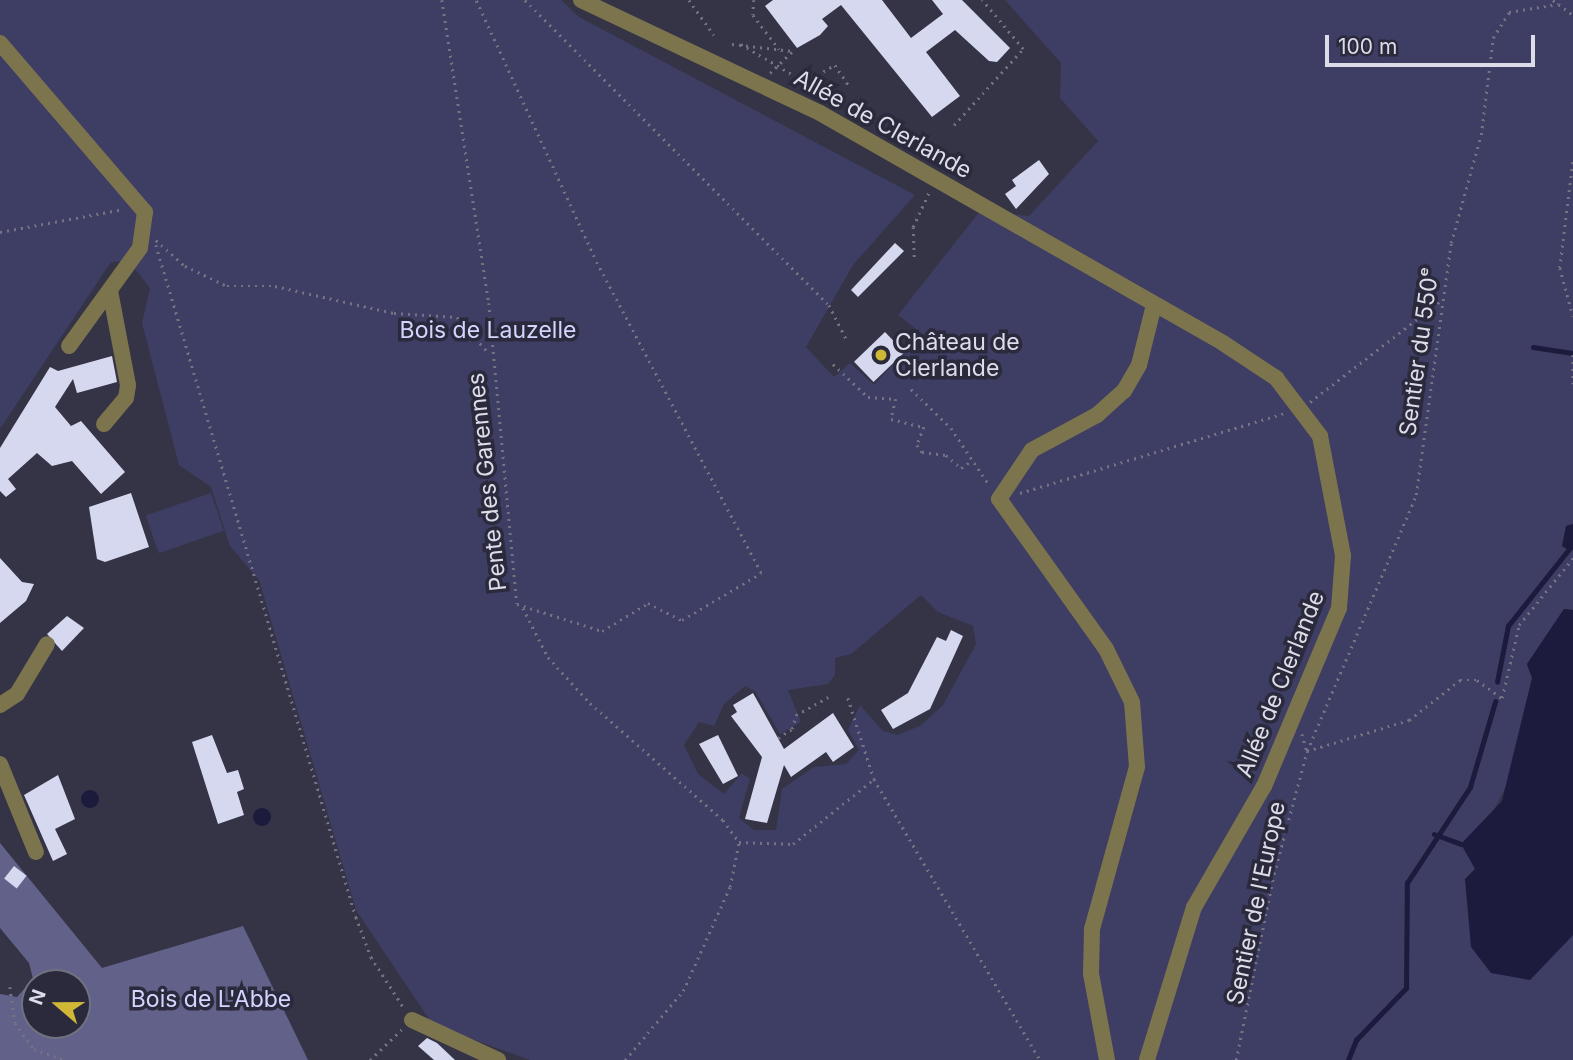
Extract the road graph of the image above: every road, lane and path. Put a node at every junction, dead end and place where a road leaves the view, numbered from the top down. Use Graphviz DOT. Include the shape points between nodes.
graph roads {
  1 [pos="442,0"];
  2 [pos="476,0"];
  3 [pos="525,0"];
  4 [pos="581,0"];
  5 [pos="689,0"];
  6 [pos="754,0"];
  7 [pos="982,0"];
  8 [pos="1553,0"];
  9 [pos="1558,4"];
  10 [pos="1573,15"];
  11 [pos="714,35"];
  12 [pos="0,43"];
  13 [pos="732,44"];
  14 [pos="741,44"];
  15 [pos="779,49"];
  16 [pos="777,66"];
  17 [pos="761,83"];
  18 [pos="849,86"];
  19 [pos="954,125"];
  20 [pos="1573,162"];
  21 [pos="936,178"];
  22 [pos="145,212"];
  23 [pos="0,232"];
  24 [pos="153,237"];
  25 [pos="914,257"];
  26 [pos="162,263"];
  27 [pos="110,291"];
  28 [pos="1443,299"];
  29 [pos="1154,305"];
  30 [pos="1573,316"];
  31 [pos="847,340"];
  32 [pos="69,346"];
  33 [pos="488,352"];
  34 [pos="1573,355"];
  35 [pos="833,364"];
  36 [pos="1573,384"];
  37 [pos="911,389"];
  38 [pos="1303,408"];
  39 [pos="104,424"];
  40 [pos="974,460"];
  41 [pos="989,483"];
  42 [pos="999,499"];
  43 [pos="1573,558"];
  44 [pos="523,608"];
  45 [pos="47,644"];
  46 [pos="832,695"];
  47 [pos="848,698"];
  48 [pos="0,705"];
  49 [pos="778,738"];
  50 [pos="1307,751"];
  51 [pos="0,764"];
  52 [pos="874,779"];
  53 [pos="738,842"];
  54 [pos="36,852"];
  55 [pos="10,988"];
  56 [pos="412,1020"];
  57 [pos="65,1060"];
  58 [pos="370,1060"];
  59 [pos="498,1060"];
  60 [pos="625,1060"];
  61 [pos="1040,1060"];
  62 [pos="1107,1060"];
  63 [pos="1147,1060"];
  64 [pos="1236,1060"];
  1 -- 33 [label="path, Pente des Garennes" via="489,303"];
  2 -- 44 [label="path, Pente des Garennes" via="594,257 761,572 682,621 648,603 602,631"];
  3 -- 31 [label="path" via="829,305"];
  4 -- 17 [label="street, Allée de Clerlande"];
  5 -- 11 [label="path"];
  6 -- 15 [label="path" via="753,15"];
  7 -- 19 [label="path" via="1023,49"];
  8 -- 9 [label="path"];
  9 -- 10 [label="path"];
  9 -- 28 [label="path, Sentier du 550ᵉ" via="1510,12 1495,32 1486,112 1451,243"];
  12 -- 22 [label="street"];
  13 -- 14 [label="path"];
  14 -- 15 [label="path"];
  14 -- 16 [label="path"];
  15 -- 16 [label="path" via="793,51"];
  16 -- 17 [label="path"];
  16 -- 18 [label="path" via="808,82 835,65"];
  17 -- 21 [label="street, Allée de Clerlande"];
  20 -- 30 [label="path" via="1560,268"];
  21 -- 25 [label="path" via="913,228"];
  21 -- 29 [label="street, Allée de Clerlande"];
  22 -- 23 [label="path" via="118,207"];
  22 -- 27 [label="street" via="140,248"];
  24 -- 33 [label="path" via="185,267 227,286 275,286 394,313 457,317"];
  26 -- 56 [label="path" via="356,917 371,957"];
  27 -- 32 [label="street"];
  27 -- 39 [label="street" via="128,385 126,398"];
  28 -- 38 [label="path"];
  28 -- 50 [label="path, Sentier du 550ᵉ" via="1406,529"];
  29 -- 38 [label="street, Allée de Clerlande" via="1260,366"];
  29 -- 42 [label="street" via="1139,365 1124,391 1097,415 1032,450"];
  33 -- 44 [label="path, Pente des Garennes"];
  34 -- 36 [label="path"];
  35 -- 40 [label="path" via="868,397 896,400 891,419 925,427 917,445 922,452 946,455 961,468"];
  37 -- 40 [label="path"];
  38 -- 42 [label="path"];
  38 -- 63 [label="street, Allée de Clerlande" via="1330,468 1343,556 1341,600 1264,786 1195,907"];
  40 -- 41 [label="path"];
  42 -- 62 [label="street" via="1106,649 1132,702 1137,766 1092,929 1091,974"];
  43 -- 50 [label="path" via="1519,625 1502,698 1477,680 1460,680 1409,720"];
  44 -- 53 [label="path" via="548,657 590,703 723,820"];
  45 -- 48 [label="street" via="17,694"];
  46 -- 49 [label="path" via="796,715 792,729"];
  47 -- 52 [label="path"];
  50 -- 64 [label="path, Sentier de l'Europe" via="1274,874"];
  51 -- 54 [label="street"];
  52 -- 53 [label="path" via="793,844"];
  52 -- 61 [label="path"];
  53 -- 60 [label="path" via="730,887 683,991"];
  55 -- 57 [label="path" via="15,1023 34,1049"];
  56 -- 58 [label="path"];
  56 -- 59 [label="street"];
}
